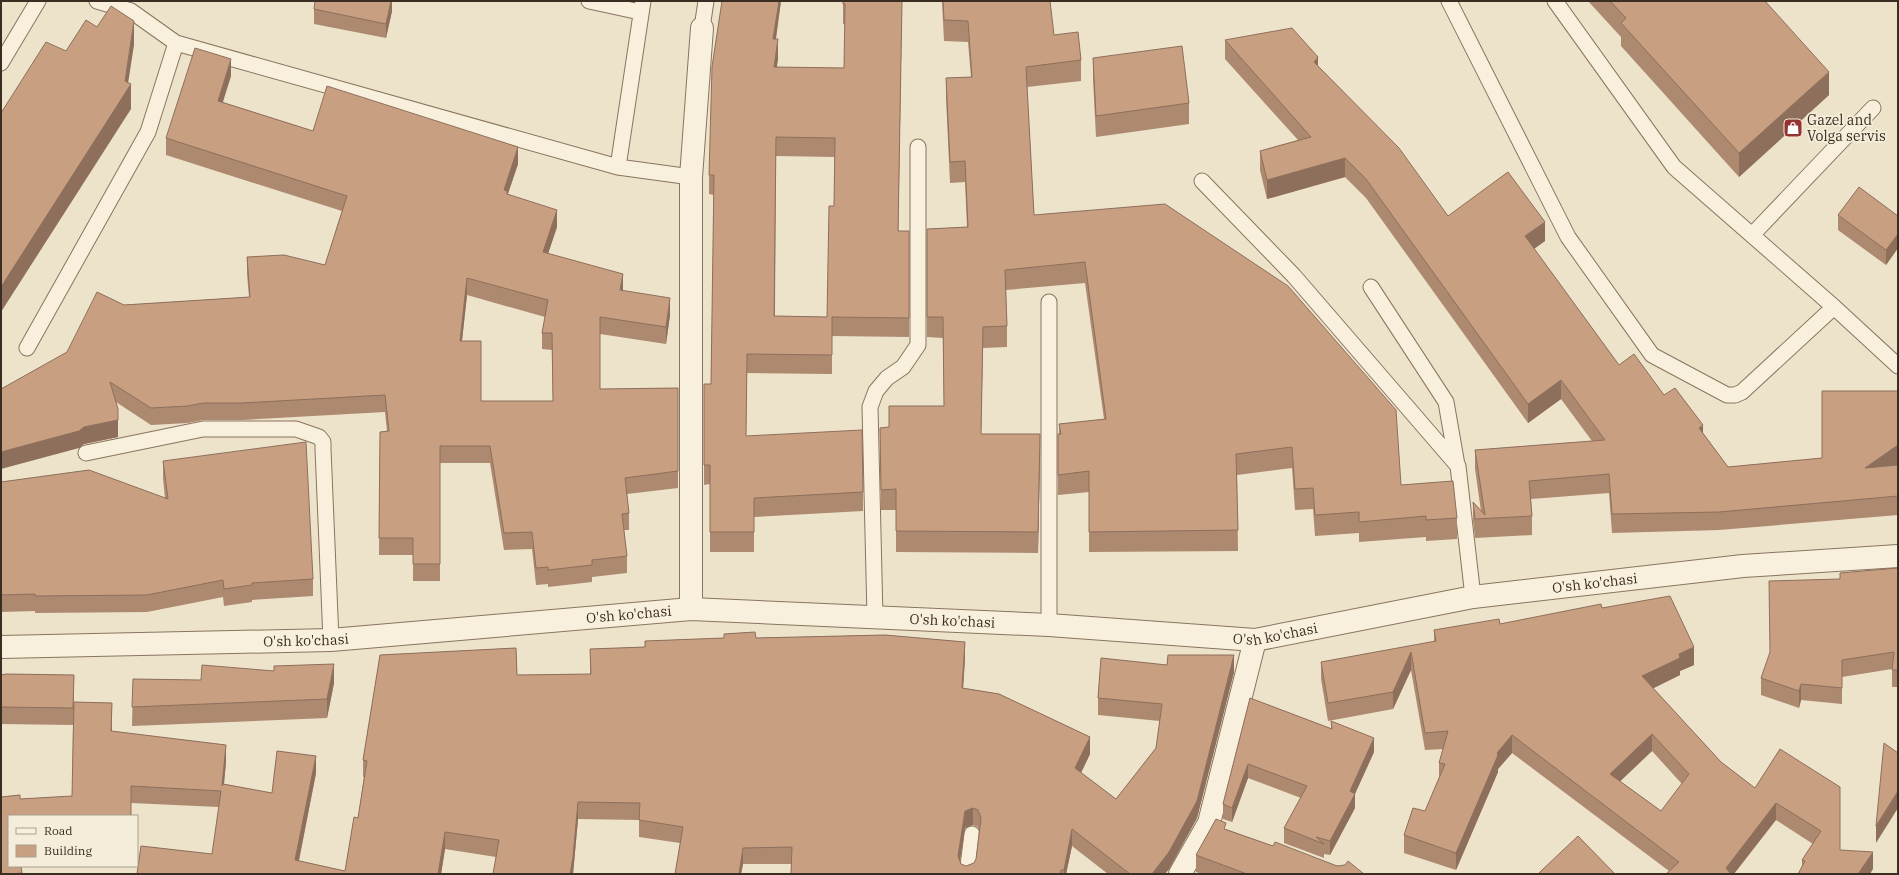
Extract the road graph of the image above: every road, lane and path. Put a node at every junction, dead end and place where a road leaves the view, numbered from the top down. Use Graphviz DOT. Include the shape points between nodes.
graph roads {
  1 [pos="38,1"];
  2 [pos="97,1"];
  3 [pos="589,1"];
  4 [pos="706,1"];
  5 [pos="1449,1"];
  6 [pos="1555,1"];
  7 [pos="135,6"];
  8 [pos="642,6"];
  9 [pos="702,28"];
  10 [pos="176,43"];
  11 [pos="1,63"];
  12 [pos="1873,108"];
  13 [pos="918,147"];
  14 [pos="618,167"];
  15 [pos="691,178"];
  16 [pos="1202,181"];
  17 [pos="1752,235"];
  18 [pos="1371,287"];
  19 [pos="1049,302"];
  20 [pos="1834,307"];
  21 [pos="27,348"];
  22 [pos="1898,366"];
  23 [pos="86,453"];
  24 [pos="1458,466"];
  25 [pos="1898,556"];
  26 [pos="1473,598"];
  27 [pos="691,610"];
  28 [pos="875,617"];
  29 [pos="1049,625"];
  30 [pos="331,640"];
  31 [pos="1255,640"];
  32 [pos="1,647"];
  33 [pos="972,834"];
  34 [pos="967,874"];
  35 [pos="1180,874"];
  1 -- 11 [label="lane"];
  2 -- 7 [label="lane"];
  3 -- 8 [label="lane"];
  4 -- 9 [label="lane"];
  5 -- 20 [label="lane" via="1568,237 1652,355 1727,395 1735,396"];
  6 -- 17 [label="lane" via="1674,167"];
  7 -- 10 [label="lane"];
  8 -- 14 [label="lane"];
  9 -- 15 [label="street"];
  10 -- 14 [label="lane"];
  10 -- 21 [label="lane" via="148,132"];
  12 -- 17 [label="lane"];
  13 -- 28 [label="lane" via="918,345 903,367 887,378 876,391 870,407"];
  14 -- 15 [label="lane"];
  15 -- 27 [label="street"];
  16 -- 24 [label="lane" via="1294,276"];
  17 -- 20 [label="lane"];
  18 -- 24 [label="lane" via="1446,402"];
  19 -- 29 [label="lane"];
  20 -- 22 [label="lane"];
  23 -- 30 [label="lane" via="203,429 296,429 319,437 323,449"];
  24 -- 26 [label="lane"];
  25 -- 26 [label="street, O'sh ko'chasi" via="1743,566"];
  26 -- 31 [label="street, O'sh ko'chasi"];
  27 -- 28 [label="street, O'sh ko'chasi"];
  27 -- 30 [label="street, O'sh ko'chasi"];
  28 -- 29 [label="street, O'sh ko'chasi"];
  29 -- 31 [label="street, O'sh ko'chasi"];
  30 -- 32 [label="street, O'sh ko'chasi"];
  31 -- 35 [label="street" via="1216,826"];
  33 -- 34 [label="lane"];
}
